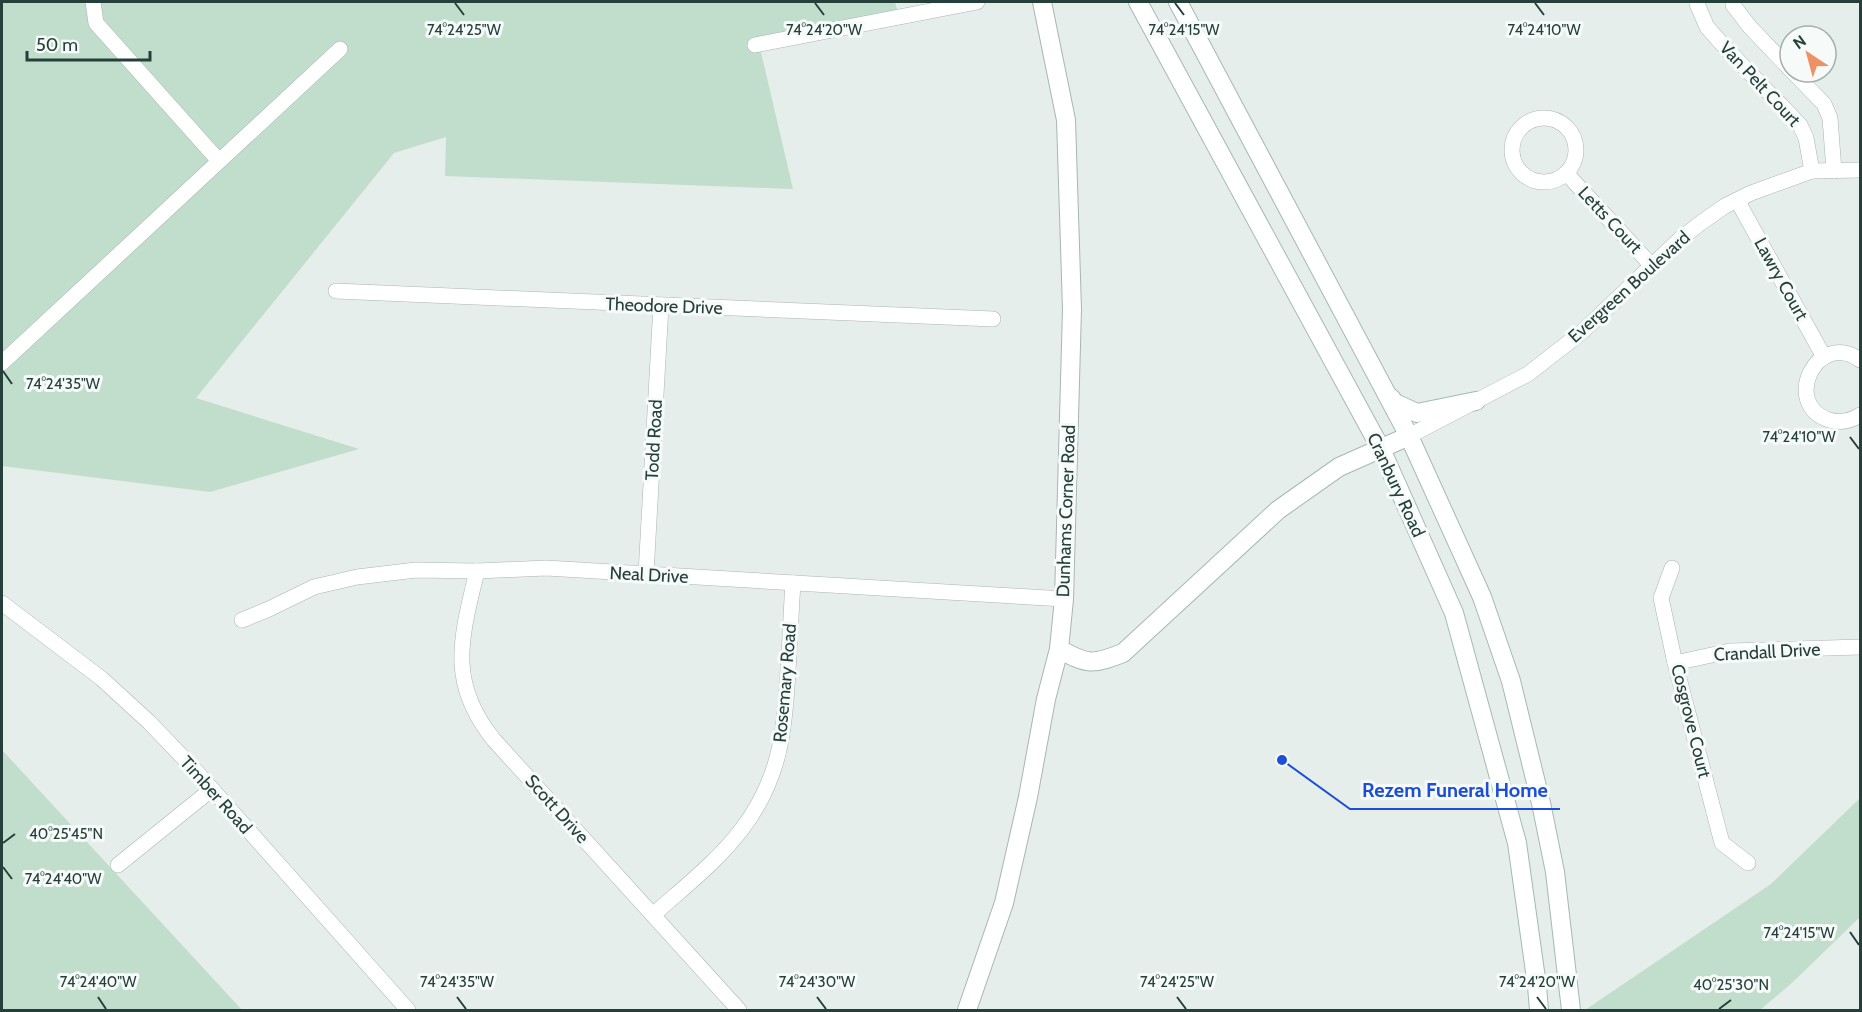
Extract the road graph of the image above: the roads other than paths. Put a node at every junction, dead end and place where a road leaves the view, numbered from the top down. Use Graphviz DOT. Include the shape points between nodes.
graph roads {
  1 [pos="93,2"];
  2 [pos="977,2"];
  3 [pos="1042,2"];
  4 [pos="1138,2"];
  5 [pos="1178,2"];
  6 [pos="1698,2"];
  7 [pos="1734,2"];
  8 [pos="755,45"];
  9 [pos="340,49"];
  10 [pos="1778,56"];
  11 [pos="1805,84"];
  12 [pos="219,161"];
  13 [pos="1860,170"];
  14 [pos="1812,171"];
  15 [pos="1834,171"];
  16 [pos="1567,174"];
  17 [pos="1737,200"];
  18 [pos="1652,266"];
  19 [pos="336,291"];
  20 [pos="661,305"];
  21 [pos="993,319"];
  22 [pos="1824,357"];
  23 [pos="1860,360"];
  24 [pos="2,363"];
  25 [pos="1385,391"];
  26 [pos="1476,401"];
  27 [pos="1860,415"];
  28 [pos="1409,436"];
  29 [pos="1381,449"];
  30 [pos="1672,568"];
  31 [pos="477,571"];
  32 [pos="646,574"];
  33 [pos="793,583"];
  34 [pos="1064,599"];
  35 [pos="2,603"];
  36 [pos="242,620"];
  37 [pos="1860,647"];
  38 [pos="1059,649"];
  39 [pos="1676,663"];
  40 [pos="212,789"];
  41 [pos="1748,862"];
  42 [pos="118,865"];
  43 [pos="653,915"];
  44 [pos="408,1011"];
  45 [pos="739,1011"];
  46 [pos="967,1011"];
  47 [pos="1539,1011"];
  48 [pos="1571,1011"];
  1 -- 12 [label="street" via="96,23"];
  2 -- 8 [label="street"];
  3 -- 34 [label="main road, Dunhams Corner Road" via="1066,120 1072,309"];
  4 -- 29 [label="main road, Cranbury Road"];
  5 -- 25 [label="main road, Cranbury Road"];
  6 -- 14 [label="street, Van Pelt Court" via="1707,27 1800,125"];
  7 -- 10 [label="street, Van Pelt Court" via="1749,26"];
  9 -- 12 [label="street"];
  11 -- 15 [label="street, Van Pelt Court" via="1824,104 1830,117"];
  12 -- 24 [label="street"];
  13 -- 15 [label="street, Evergreen Boulevard"];
  14 -- 15 [label="street, Evergreen Boulevard"];
  14 -- 17 [label="street, Evergreen Boulevard"];
  16 -- 16 [label="street, Letts Court" via="1577,155 1573,134 1566,125 1546,118 1525,124 1513,141 1512,152 1519,171 1527,178 1548,183"];
  16 -- 18 [label="street, Letts Court"];
  17 -- 18 [label="street, Evergreen Boulevard" via="1702,222"];
  17 -- 22 [label="street, Lawry Court"];
  18 -- 26 [label="street, Evergreen Boulevard" via="1582,332 1528,374"];
  19 -- 20 [label="street, Theodore Drive"];
  20 -- 21 [label="street, Theodore Drive"];
  20 -- 32 [label="street, Todd Road"];
  22 -- 23 [label="street" via="1845,353"];
  22 -- 27 [label="street" via="1809,372 1806,394 1810,404 1837,422"];
  25 -- 26 [label="main road" via="1395,403 1417,413"];
  25 -- 28 [label="main road, Cranbury Road"];
  26 -- 28 [label="street, Evergreen Boulevard"];
  28 -- 29 [label="main road"];
  28 -- 48 [label="main road, Cranbury Road" via="1482,597 1510,681 1555,872"];
  29 -- 38 [label="main road" via="1340,467 1278,510 1123,653 1099,662 1079,660"];
  29 -- 47 [label="main road, Cranbury Road" via="1454,613 1517,843"];
  30 -- 39 [label="street, Cosgrove Court" via="1661,598"];
  31 -- 32 [label="street, Neal Drive" via="546,568"];
  31 -- 36 [label="street, Neal Drive" via="416,570 357,577 314,587"];
  31 -- 43 [label="street, Scott Drive" via="461,654 465,688 478,718"];
  32 -- 33 [label="street, Neal Drive"];
  33 -- 34 [label="street, Neal Drive"];
  33 -- 43 [label="street, Rosemary Road" via="784,726 774,770 755,810 728,846"];
  34 -- 38 [label="main road, Dunhams Corner Road"];
  35 -- 40 [label="street, Timber Road" via="102,679"];
  37 -- 39 [label="street, Crandall Drive" via="1730,651"];
  38 -- 46 [label="main road, Dunhams Corner Road" via="1004,903"];
  39 -- 41 [label="street, Cosgrove Court" via="1722,843"];
  40 -- 42 [label="street"];
  40 -- 44 [label="street, Timber Road"];
  43 -- 45 [label="street, Scott Drive"];
}
